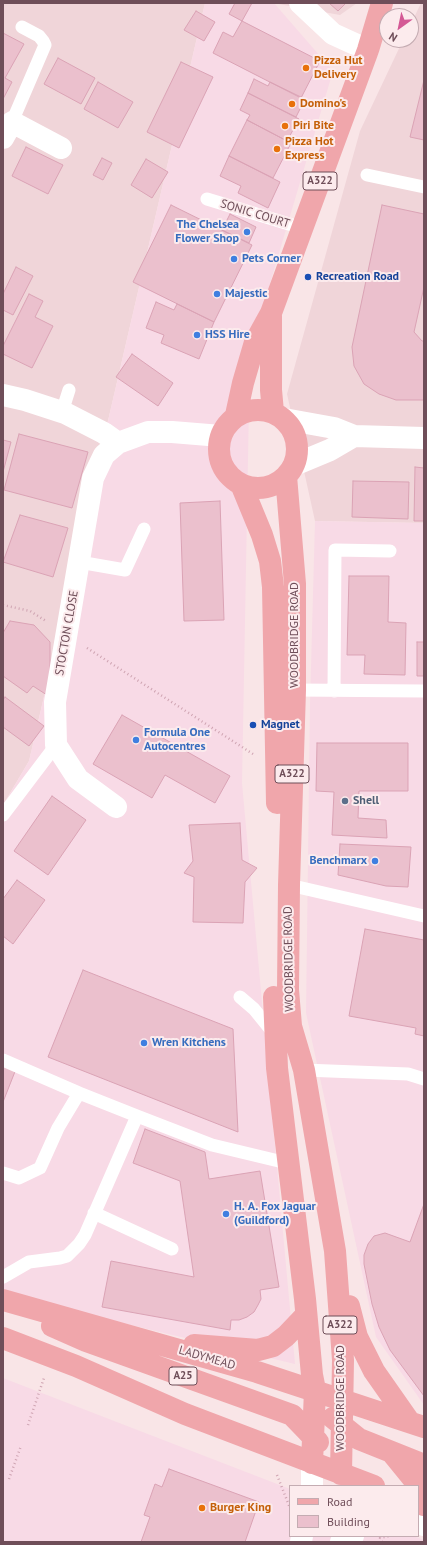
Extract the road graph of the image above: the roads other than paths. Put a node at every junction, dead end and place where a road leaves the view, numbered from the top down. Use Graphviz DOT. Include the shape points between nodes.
graph roads {
  1 [pos="300,3"];
  2 [pos="382,3"];
  3 [pos="22,27"];
  4 [pos="368,50"];
  5 [pos="7,130"];
  6 [pos="61,148"];
  7 [pos="367,175"];
  8 [pos="424,187"];
  9 [pos="207,199"];
  10 [pos="302,228"];
  11 [pos="271,313"];
  12 [pos="68,390"];
  13 [pos="3,395"];
  14 [pos="56,410"];
  15 [pos="236,415"];
  16 [pos="278,415"];
  17 [pos="221,436"];
  18 [pos="354,436"];
  19 [pos="424,438"];
  20 [pos="118,443"];
  21 [pos="290,471"];
  22 [pos="241,484"];
  23 [pos="144,529"];
  24 [pos="390,551"];
  25 [pos="79,562"];
  26 [pos="295,690"];
  27 [pos="334,690"];
  28 [pos="424,692"];
  29 [pos="56,746"];
  30 [pos="116,807"];
  31 [pos="3,815"];
  32 [pos="289,885"];
  33 [pos="424,916"];
  34 [pos="240,997"];
  35 [pos="276,1036"];
  36 [pos="3,1060"];
  37 [pos="304,1070"];
  38 [pos="424,1079"];
  39 [pos="79,1094"];
  40 [pos="137,1116"];
  41 [pos="287,1163"];
  42 [pos="3,1173"];
  43 [pos="94,1213"];
  44 [pos="172,1248"];
  45 [pos="335,1251"];
  46 [pos="3,1277"];
  47 [pos="3,1300"];
  48 [pos="3,1305"];
  49 [pos="306,1314"];
  50 [pos="3,1338"];
  51 [pos="161,1345"];
  52 [pos="315,1390"];
  53 [pos="343,1399"];
  54 [pos="417,1424"];
  55 [pos="342,1425"];
  56 [pos="313,1435"];
  57 [pos="392,1452"];
  58 [pos="312,1463"];
  59 [pos="424,1465"];
  60 [pos="341,1480"];
  61 [pos="312,1485"];
  62 [pos="368,1485"];
  63 [pos="424,1485"];
  64 [pos="351,1537"];
  65 [pos="341,1542"];
  1 -- 4 [label="street" via="332,34"];
  2 -- 4 [label="main road, WOODBRIDGE ROAD / A322"];
  3 -- 5 [label="lane" via="39,36 45,45"];
  4 -- 10 [label="main road, WOODBRIDGE ROAD / A322"];
  5 -- 6 [label="street"];
  7 -- 8 [label="lane"];
  9 -- 10 [label="lane, SONIC COURT"];
  10 -- 11 [label="main road, WOODBRIDGE ROAD / A322"];
  11 -- 15 [label="main road, WOODBRIDGE ROAD / A322" via="255,342"];
  11 -- 16 [label="main road, WOODBRIDGE ROAD / A322" via="271,390"];
  12 -- 14 [label="lane"];
  13 -- 14 [label="street"];
  14 -- 20 [label="street" via="104,433"];
  15 -- 16 [label="main road" via="248,410 261,409"];
  15 -- 17 [label="main road, WOODBRIDGE ROAD" via="227,424"];
  16 -- 18 [label="street" via="334,428"];
  16 -- 21 [label="main road, WOODBRIDGE ROAD" via="290,427 295,439 297,452"];
  17 -- 20 [label="street, STOCTON CLOSE" via="148,432"];
  17 -- 22 [label="main road, WOODBRIDGE ROAD" via="218,447 224,469 231,478"];
  18 -- 19 [label="street"];
  18 -- 21 [label="street"];
  20 -- 25 [label="street, STOCTON CLOSE" via="104,455 93,478"];
  21 -- 22 [label="main road, WOODBRIDGE ROAD" via="276,483 265,488 252,488"];
  21 -- 26 [label="main road, WOODBRIDGE ROAD / A322" via="295,584"];
  22 -- 35 [label="main road, WOODBRIDGE ROAD / A322" via="262,535 270,561 273,587 277,769 274,995"];
  23 -- 25 [label="lane" via="125,570"];
  24 -- 27 [label="lane" via="335,550"];
  25 -- 29 [label="street, STOCTON CLOSE" via="55,702"];
  26 -- 27 [label="lane"];
  26 -- 32 [label="main road, WOODBRIDGE ROAD / A322"];
  27 -- 28 [label="lane"];
  29 -- 30 [label="street" via="78,779"];
  29 -- 31 [label="lane"];
  32 -- 33 [label="lane"];
  32 -- 37 [label="main road, WOODBRIDGE ROAD / A322" via="288,990 291,1026"];
  34 -- 35 [label="lane" via="254,1009"];
  35 -- 41 [label="main road, WOODBRIDGE ROAD / A322"];
  36 -- 39 [label="lane"];
  37 -- 38 [label="lane" via="408,1074"];
  37 -- 45 [label="main road, WOODBRIDGE ROAD / A322"];
  39 -- 40 [label="lane"];
  39 -- 42 [label="lane" via="58,1128 40,1168 19,1178"];
  40 -- 41 [label="lane" via="212,1145"];
  40 -- 43 [label="lane"];
  41 -- 49 [label="main road, WOODBRIDGE ROAD / A322"];
  43 -- 44 [label="lane"];
  43 -- 46 [label="lane" via="79,1244 67,1256 29,1262"];
  45 -- 53 [label="main road, WOODBRIDGE ROAD / A322" via="343,1360"];
  45 -- 54 [label="main road" via="357,1336 382,1384"];
  47 -- 51 [label="main road, LADYMEAD / A25"];
  48 -- 56 [label="main road, A25" via="86,1341 292,1415"];
  49 -- 51 [label="main road" via="273,1346 258,1350 206,1345"];
  49 -- 52 [label="main road, WOODBRIDGE ROAD / A322"];
  50 -- 58 [label="main road" via="76,1366 185,1414"];
  51 -- 52 [label="main road, LADYMEAD / A25"];
  52 -- 53 [label="main road, LADYMEAD / A25"];
  52 -- 55 [label="main road" via="332,1417"];
  52 -- 56 [label="main road, A322"];
  53 -- 54 [label="main road, LADYMEAD / A25"];
  53 -- 55 [label="main road, WOODBRIDGE ROAD / A322"];
  55 -- 57 [label="main road" via="359,1439"];
  55 -- 60 [label="main road, WOODBRIDGE ROAD / A322"];
  56 -- 58 [label="main road, A322"];
  56 -- 60 [label="main road, A25"];
  57 -- 59 [label="main road"];
  57 -- 63 [label="main road" via="415,1481"];
  58 -- 60 [label="main road"];
  58 -- 61 [label="street"];
  60 -- 62 [label="main road"];
  64 -- 65 [label="street"];
}
